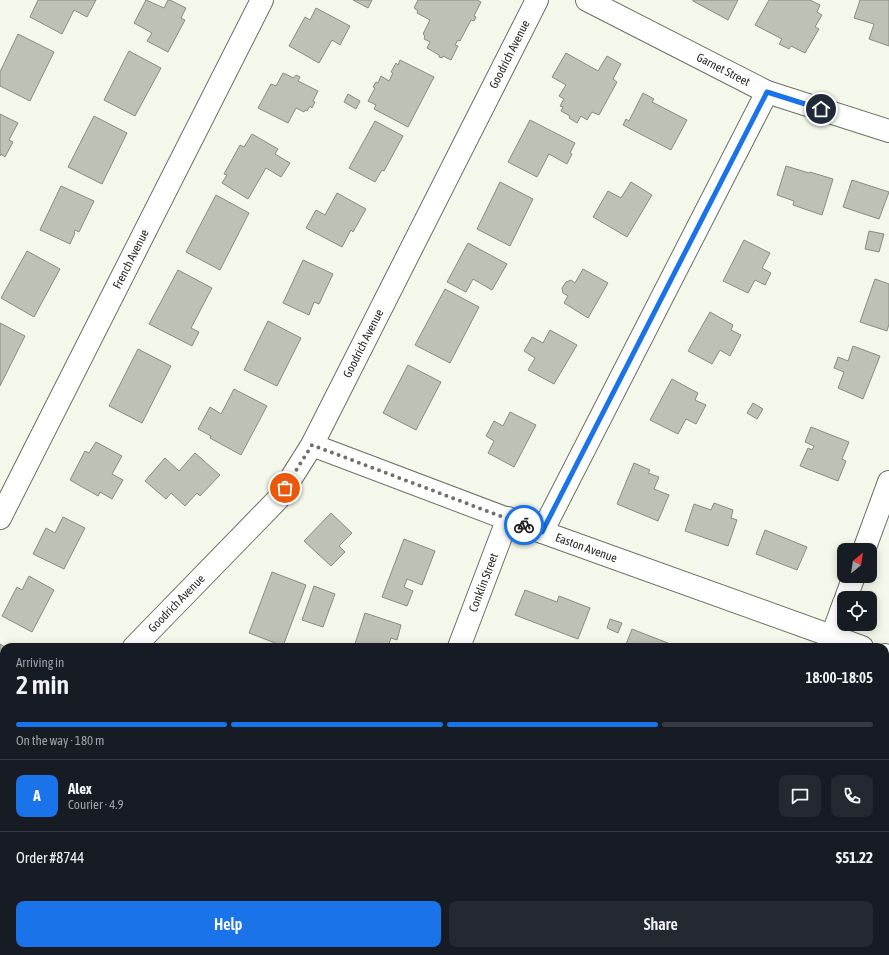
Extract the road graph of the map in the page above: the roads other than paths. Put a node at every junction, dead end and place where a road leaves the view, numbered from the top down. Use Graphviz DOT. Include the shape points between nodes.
graph roads {
  1 [pos="262,0"];
  2 [pos="537,0"];
  3 [pos="587,0"];
  4 [pos="767,92"];
  5 [pos="889,131"];
  6 [pos="312,445"];
  7 [pos="889,482"];
  8 [pos="0,518"];
  9 [pos="508,518"];
  10 [pos="542,532"];
  11 [pos="867,543"];
  12 [pos="837,622"];
  13 [pos="832,636"];
  14 [pos="143,643"];
  15 [pos="461,643"];
  16 [pos="851,643"];
  1 -- 8 [label="street, French Avenue"];
  2 -- 6 [label="street, Goodrich Avenue"];
  3 -- 4 [label="street, Garnet Street"];
  4 -- 5 [label="street, Garnet Street"];
  4 -- 10 [label="street"];
  6 -- 9 [label="street, Easton Avenue"];
  6 -- 14 [label="street, Goodrich Avenue" via="278,499"];
  7 -- 11 [label="street"];
  9 -- 10 [label="street, Easton Avenue"];
  9 -- 15 [label="street, Conklin Street"];
  10 -- 13 [label="street, Easton Avenue"];
  12 -- 13 [label="street"];
  13 -- 16 [label="street, Easton Avenue"];
}
